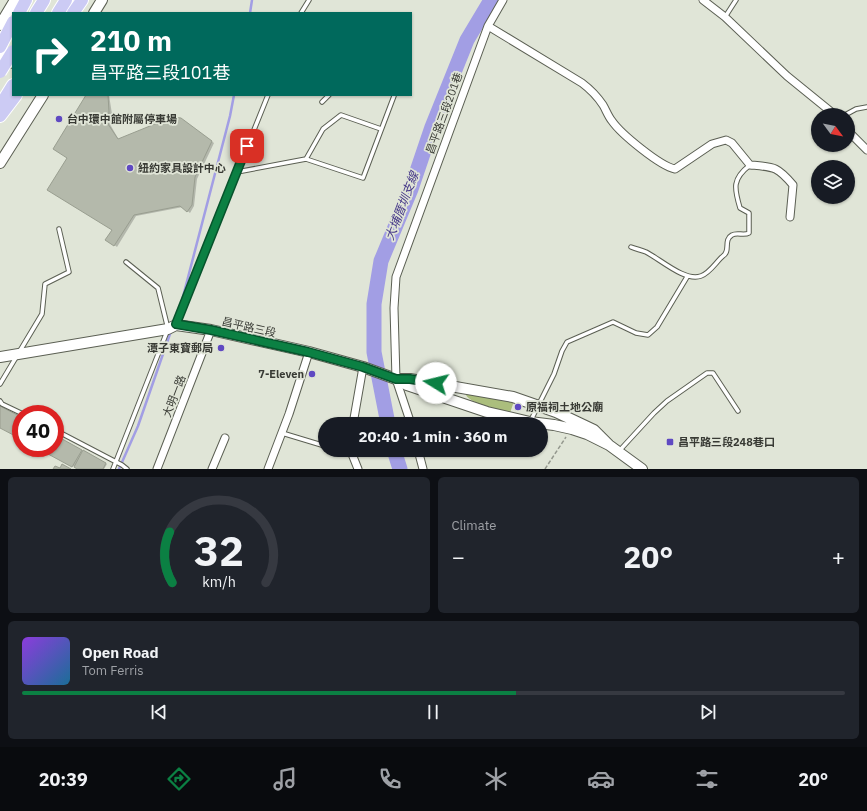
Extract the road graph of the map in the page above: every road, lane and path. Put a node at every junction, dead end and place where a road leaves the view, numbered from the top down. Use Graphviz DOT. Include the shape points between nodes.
graph roads {
  1 [pos="14,0"];
  2 [pos="26,0"];
  3 [pos="44,0"];
  4 [pos="66,0"];
  5 [pos="82,0"];
  6 [pos="102,0"];
  7 [pos="309,0"];
  8 [pos="503,0"];
  9 [pos="703,0"];
  10 [pos="736,0"];
  11 [pos="19,12"];
  12 [pos="37,12"];
  13 [pos="59,12"];
  14 [pos="74,12"];
  15 [pos="95,12"];
  16 [pos="302,12"];
  17 [pos="725,17"];
  18 [pos="12,24"];
  19 [pos="0,25"];
  20 [pos="488,26"];
  21 [pos="0,47"];
  22 [pos="12,53"];
  23 [pos="0,55"];
  24 [pos="12,62"];
  25 [pos="0,72"];
  26 [pos="12,87"];
  27 [pos="15,96"];
  28 [pos="42,96"];
  29 [pos="268,96"];
  30 [pos="328,96"];
  31 [pos="394,96"];
  32 [pos="322,102"];
  33 [pos="0,106"];
  34 [pos="826,108"];
  35 [pos="867,108"];
  36 [pos="855,110"];
  37 [pos="0,116"];
  38 [pos="381,129"];
  39 [pos="855,138"];
  40 [pos="867,150"];
  41 [pos="306,160"];
  42 [pos="0,163"];
  43 [pos="750,165"];
  44 [pos="237,172"];
  45 [pos="790,217"];
  46 [pos="59,229"];
  47 [pos="632,247"];
  48 [pos="126,262"];
  49 [pos="687,277"];
  50 [pos="172,327"];
  51 [pos="211,330"];
  52 [pos="308,352"];
  53 [pos="18,354"];
  54 [pos="0,357"];
  55 [pos="363,367"];
  56 [pos="396,379"];
  57 [pos="0,384"];
  58 [pos="0,401"];
  59 [pos="538,406"];
  60 [pos="12,409"];
  61 [pos="738,411"];
  62 [pos="354,417"];
  63 [pos="409,417"];
  64 [pos="508,417"];
  65 [pos="532,417"];
  66 [pos="548,424"];
  67 [pos="572,429"];
  68 [pos="282,433"];
  69 [pos="64,435"];
  70 [pos="225,438"];
  71 [pos="318,444"];
  72 [pos="609,444"];
  73 [pos="619,452"];
  74 [pos="354,457"];
  75 [pos="420,457"];
  76 [pos="116,462"];
  77 [pos="113,469"];
  78 [pos="127,469"];
  79 [pos="157,469"];
  80 [pos="212,469"];
  81 [pos="268,469"];
  82 [pos="358,469"];
  83 [pos="423,469"];
  84 [pos="545,469"];
  85 [pos="642,469"];
  1 -- 19 [label="street"];
  2 -- 11 [label="highway"];
  3 -- 12 [label="highway"];
  4 -- 13 [label="highway"];
  5 -- 14 [label="highway"];
  6 -- 15 [label="street"];
  7 -- 16 [label="lane"];
  8 -- 20 [label="street, 昌平路三段201巷"];
  9 -- 17 [label="street"];
  10 -- 17 [label="lane"];
  17 -- 34 [label="street" via="787,76"];
  18 -- 21 [label="highway"];
  20 -- 43 [label="street" via="591,90 612,122 636,145 668,168 675,169 712,144 726,140 732,143"];
  20 -- 56 [label="street, 昌平路三段201巷" via="396,277"];
  22 -- 25 [label="highway, bridge"];
  23 -- 24 [label="street"];
  26 -- 33 [label="highway"];
  27 -- 37 [label="highway"];
  28 -- 42 [label="street"];
  29 -- 44 [label="lane"];
  30 -- 32 [label="lane"];
  31 -- 38 [label="lane"];
  35 -- 36 [label="lane"];
  38 -- 41 [label="lane" via="341,115 323,129"];
  38 -- 41 [label="lane" via="363,178"];
  39 -- 40 [label="street"];
  41 -- 44 [label="lane"];
  43 -- 45 [label="street" via="774,167 793,185"];
  43 -- 49 [label="lane" via="738,178 735,193 740,208 749,213 749,233 730,236 726,255 701,276"];
  44 -- 50 [label="lane"];
  46 -- 53 [label="lane" via="69,272 45,284 42,314"];
  47 -- 49 [label="lane"];
  48 -- 50 [label="lane" via="158,288"];
  49 -- 59 [label="lane" via="657,327 648,335 636,334 613,322 567,342"];
  50 -- 51 [label="street, 昌平路三段"];
  50 -- 53 [label="street, 昌平路三段"];
  50 -- 76 [label="lane"];
  51 -- 52 [label="street, 昌平路三段"];
  51 -- 79 [label="street, 大明一路"];
  52 -- 55 [label="street, 昌平路三段"];
  52 -- 68 [label="street"];
  53 -- 54 [label="street, 昌平路三段"];
  53 -- 57 [label="lane"];
  55 -- 56 [label="street, 昌平路三段"];
  55 -- 62 [label="street"];
  56 -- 59 [label="street, 昌平路三段" via="490,392"];
  56 -- 63 [label="street, 昌平路三段201巷"];
  56 -- 64 [label="street, 昌平路三段" via="407,385"];
  58 -- 60 [label="lane"];
  59 -- 65 [label="lane"];
  59 -- 72 [label="street, 昌平路三段" via="576,420 594,430"];
  61 -- 73 [label="lane" via="713,373 707,374 654,413"];
  66 -- 67 [label="street, 昌平路三段"];
  67 -- 72 [label="street, 昌平路三段"];
  67 -- 84 [label="path"];
  68 -- 71 [label="lane"];
  68 -- 81 [label="street"];
  69 -- 76 [label="lane"];
  70 -- 80 [label="street"];
  72 -- 73 [label="street, 昌平路三段"];
  73 -- 85 [label="street, 昌平路三段"];
  74 -- 82 [label="street"];
  75 -- 83 [label="street"];
  76 -- 77 [label="lane"];
  76 -- 78 [label="lane"];
}
